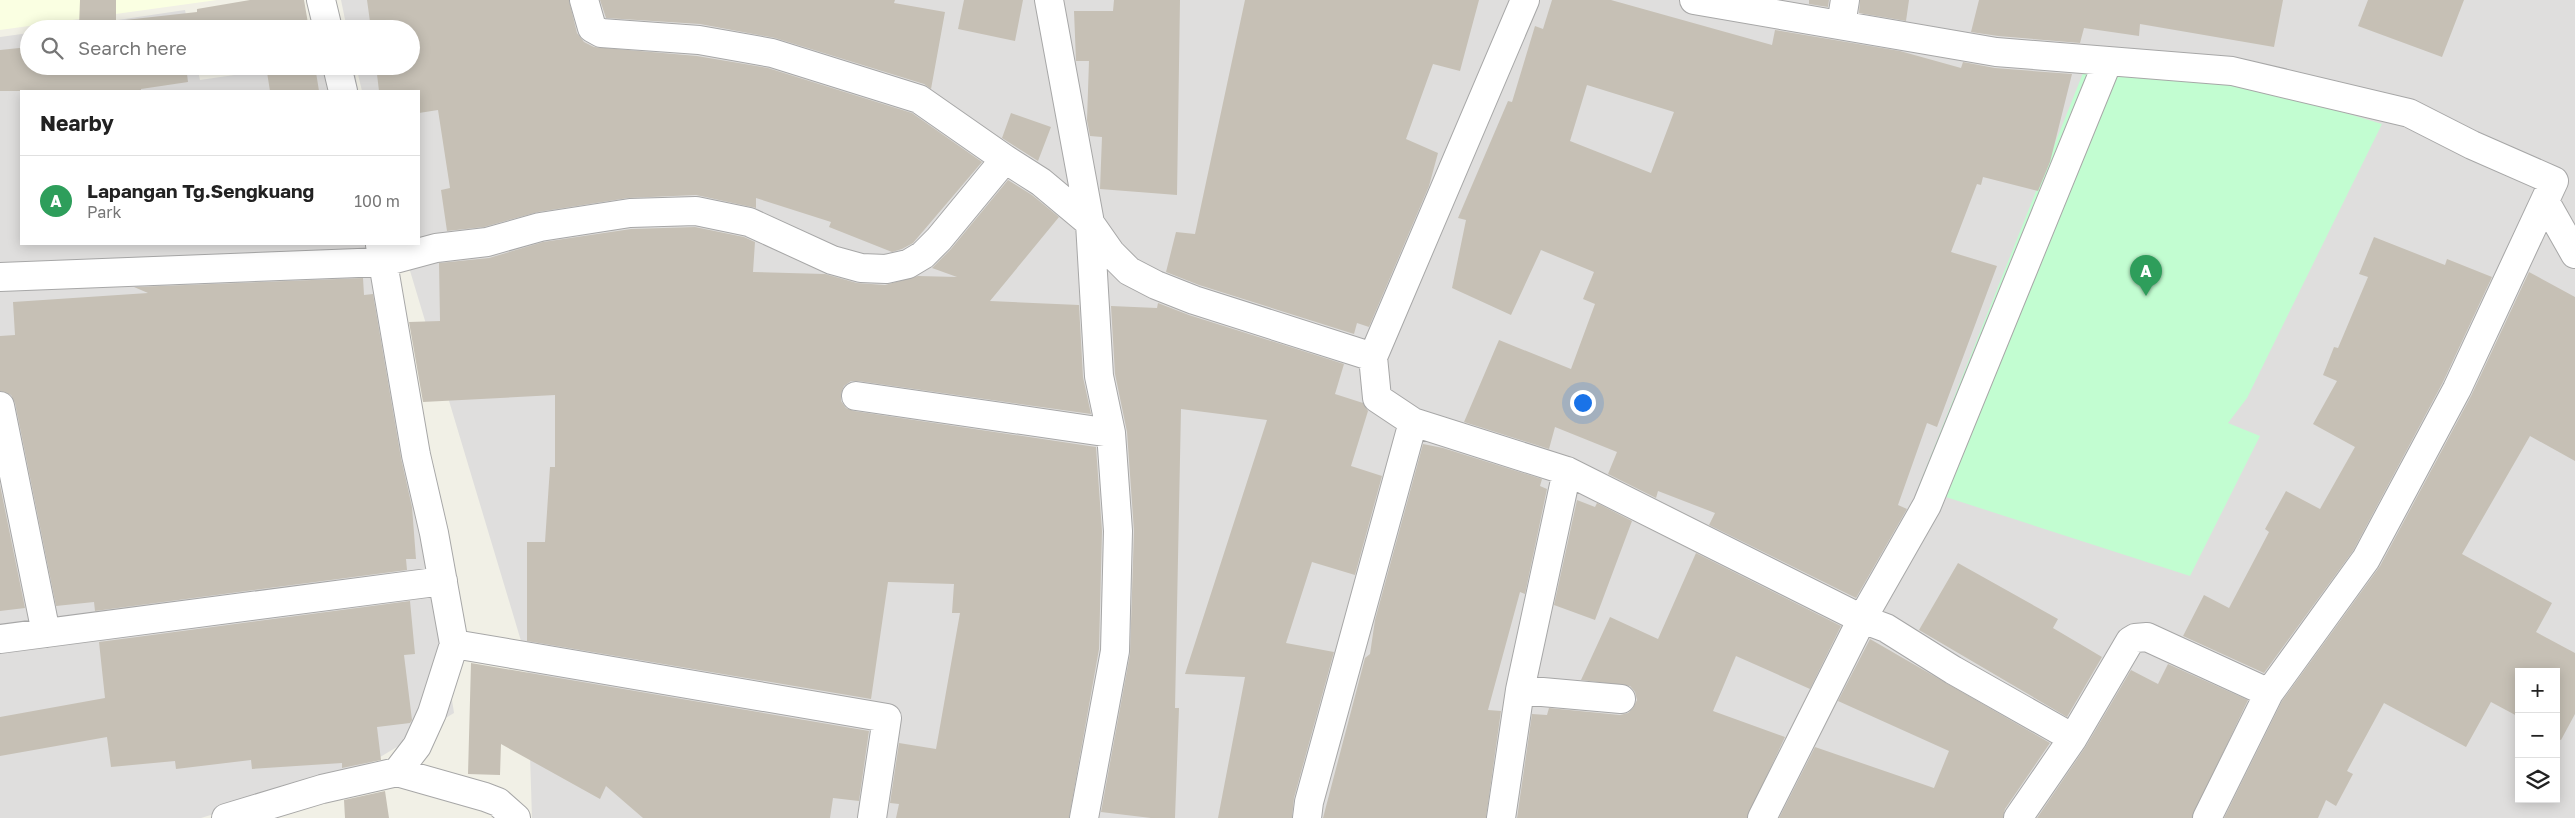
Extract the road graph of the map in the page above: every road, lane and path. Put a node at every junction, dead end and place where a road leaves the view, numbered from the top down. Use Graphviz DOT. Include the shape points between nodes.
graph roads {
  1 [pos="321,0"];
  2 [pos="584,0"];
  3 [pos="1049,0"];
  4 [pos="1525,0"];
  5 [pos="1694,0"];
  6 [pos="1843,12"];
  7 [pos="326,20"];
  8 [pos="2108,60"];
  9 [pos="339,75"];
  10 [pos="343,90"];
  11 [pos="1005,159"];
  12 [pos="2558,189"];
  13 [pos="1090,223"];
  14 [pos="382,253"];
  15 [pos="2575,254"];
  16 [pos="0,277"];
  17 [pos="1372,357"];
  18 [pos="856,396"];
  19 [pos="0,406"];
  20 [pos="1413,422"];
  21 [pos="1111,433"];
  22 [pos="1567,471"];
  23 [pos="443,581"];
  24 [pos="1862,619"];
  25 [pos="46,633"];
  26 [pos="0,639"];
  27 [pos="454,644"];
  28 [pos="1520,690"];
  29 [pos="2269,693"];
  30 [pos="1621,699"];
  31 [pos="2072,738"];
  32 [pos="397,772"];
  33 [pos="226,818"];
  34 [pos="516,818"];
  35 [pos="872,818"];
  36 [pos="1084,818"];
  37 [pos="1307,818"];
  38 [pos="1500,818"];
  39 [pos="1762,818"];
  40 [pos="2018,818"];
  41 [pos="2207,818"];
  1 -- 7 [label="street"];
  2 -- 11 [label="street" via="592,28 602,33 699,40 772,53 919,99"];
  3 -- 13 [label="street"];
  4 -- 17 [label="street"];
  5 -- 6 [label="street"];
  6 -- 8 [label="street" via="1996,52"];
  8 -- 12 [label="street" via="2232,71 2409,113"];
  8 -- 24 [label="street" via="1927,505"];
  9 -- 10 [label="street"];
  11 -- 13 [label="street" via="1041,182"];
  11 -- 14 [label="street" via="923,255 908,264 886,269 862,268 832,260 749,222 696,211 630,213 540,227 487,242"];
  12 -- 15 [label="street"];
  12 -- 29 [label="street" via="2458,389 2366,559"];
  13 -- 17 [label="street" via="1111,253 1129,270 1156,285"];
  13 -- 21 [label="street" via="1099,376"];
  14 -- 16 [label="street"];
  14 -- 23 [label="street" via="416,455"];
  17 -- 20 [label="street" via="1377,398"];
  18 -- 21 [label="street"];
  19 -- 25 [label="street"];
  20 -- 22 [label="street"];
  20 -- 37 [label="street"];
  21 -- 36 [label="street" via="1118,531 1115,651"];
  22 -- 24 [label="street"];
  22 -- 28 [label="street"];
  23 -- 25 [label="street"];
  23 -- 27 [label="street"];
  24 -- 31 [label="street" via="1886,628"];
  24 -- 39 [label="street"];
  25 -- 26 [label="street"];
  27 -- 32 [label="street" via="432,713 417,746"];
  27 -- 35 [label="street" via="887,718"];
  28 -- 30 [label="street"];
  28 -- 38 [label="street"];
  29 -- 31 [label="street" via="2148,637 2135,638"];
  29 -- 41 [label="street"];
  31 -- 40 [label="street"];
  32 -- 33 [label="street" via="322,789"];
  32 -- 34 [label="street" via="485,797"];
}
